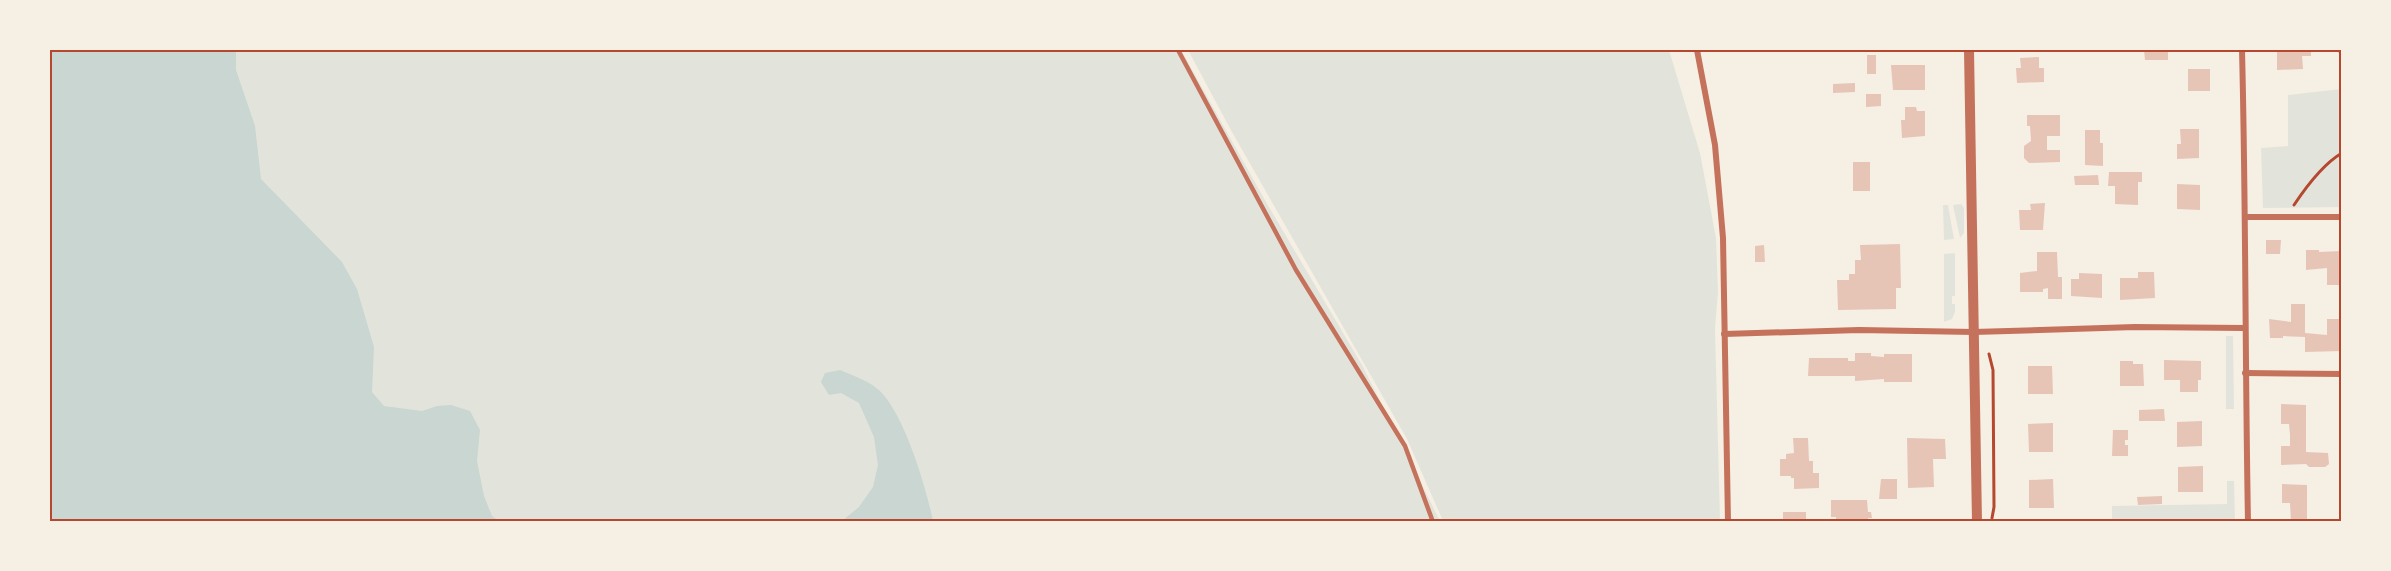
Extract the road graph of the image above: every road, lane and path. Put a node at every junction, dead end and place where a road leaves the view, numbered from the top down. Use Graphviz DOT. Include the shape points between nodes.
graph roads {
  1 [pos="1178,50"];
  2 [pos="1697,50"];
  3 [pos="1969,50"];
  4 [pos="2242,50"];
  5 [pos="2342,153"];
  6 [pos="2286,216"];
  7 [pos="2246,217"];
  8 [pos="2342,217"];
  9 [pos="2245,328"];
  10 [pos="1974,332"];
  11 [pos="1724,334"];
  12 [pos="2245,373"];
  13 [pos="2342,374"];
  14 [pos="1433,522"];
  15 [pos="1728,522"];
  16 [pos="1977,522"];
  17 [pos="2247,522"];
  1 -- 14 [label="lane" via="1296,270 1405,446"];
  2 -- 11 [label="street" via="1718,174"];
  3 -- 10 [label="street"];
  4 -- 7 [label="street"];
  5 -- 6 [label="path" via="2332,158"];
  6 -- 7 [label="street"];
  6 -- 8 [label="street"];
  7 -- 9 [label="street"];
  9 -- 10 [label="street"];
  9 -- 12 [label="street"];
  10 -- 11 [label="street"];
  10 -- 16 [label="street"];
  11 -- 15 [label="street"];
  12 -- 13 [label="street"];
  12 -- 17 [label="street"];
}
